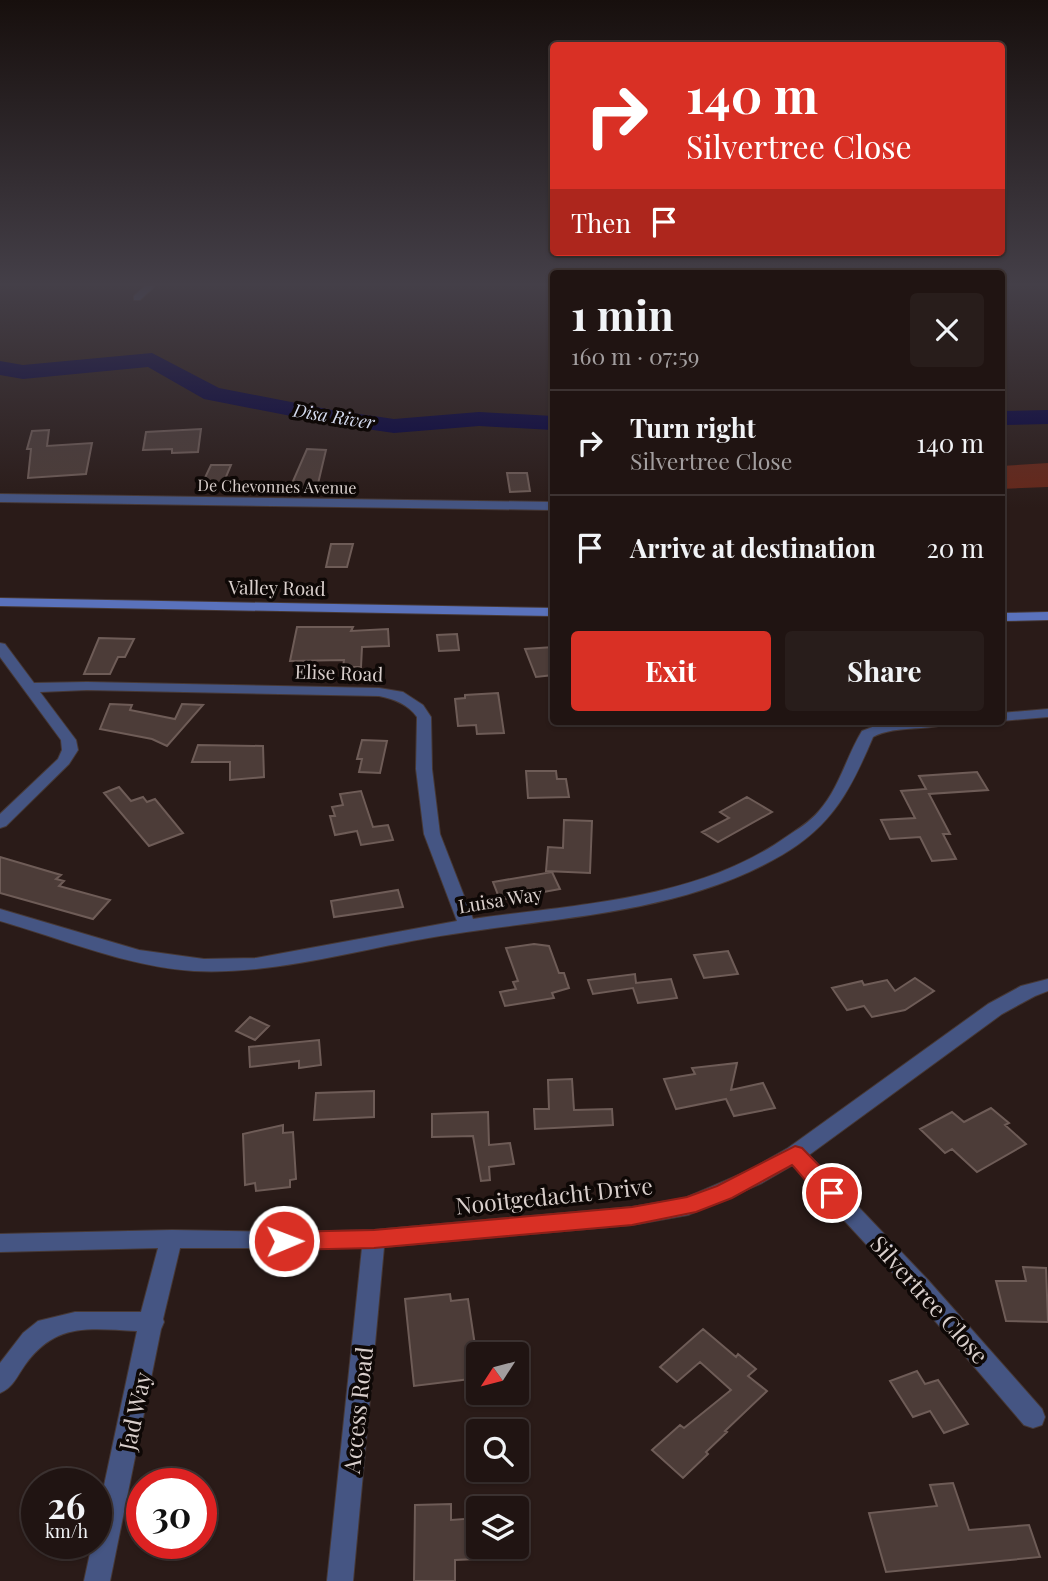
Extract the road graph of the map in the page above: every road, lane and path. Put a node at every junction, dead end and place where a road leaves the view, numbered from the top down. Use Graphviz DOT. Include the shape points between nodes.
graph roads {
  1 [pos="0,498"];
  2 [pos="550,506"];
  3 [pos="0,602"];
  4 [pos="550,612"];
  5 [pos="1048,615"];
  6 [pos="1005,617"];
  7 [pos="0,647"];
  8 [pos="28,688"];
  9 [pos="1048,713"];
  10 [pos="1005,717"];
  11 [pos="889,725"];
  12 [pos="0,822"];
  13 [pos="0,915"];
  14 [pos="467,926"];
  15 [pos="1048,985"];
  16 [pos="795,1154"];
  17 [pos="172,1239"];
  18 [pos="374,1239"];
  19 [pos="0,1243"];
  20 [pos="153,1322"];
  21 [pos="0,1382"];
  22 [pos="1032,1417"];
  23 [pos="97,1581"];
  24 [pos="340,1581"];
  1 -- 2 [label="street, De Chevonnes Avenue"];
  3 -- 4 [label="street, Valley Road"];
  5 -- 6 [label="street"];
  7 -- 8 [label="street"];
  8 -- 12 [label="street" via="71,750"];
  8 -- 14 [label="street, Elise Road" via="398,695 424,717 424,769 432,834"];
  9 -- 10 [label="street"];
  11 -- 14 [label="street, Luisa Way" via="867,734 825,815 744,868 666,893"];
  13 -- 14 [label="street, Luisa Way" via="143,956 219,966 256,964"];
  15 -- 16 [label="street, Nooitgedacht Drive" via="995,1009"];
  16 -- 18 [label="street, Nooitgedacht Drive" via="688,1206 632,1216"];
  16 -- 22 [label="street, Silvertree Close" via="920,1287"];
  17 -- 18 [label="street, Nooitgedacht Drive"];
  17 -- 19 [label="street, Nooitgedacht Drive"];
  17 -- 20 [label="street, Jad Way"];
  18 -- 24 [label="street, Access Road"];
  20 -- 21 [label="street" via="64,1322 48,1327 36,1335"];
  20 -- 23 [label="street, Jad Way"];
}
